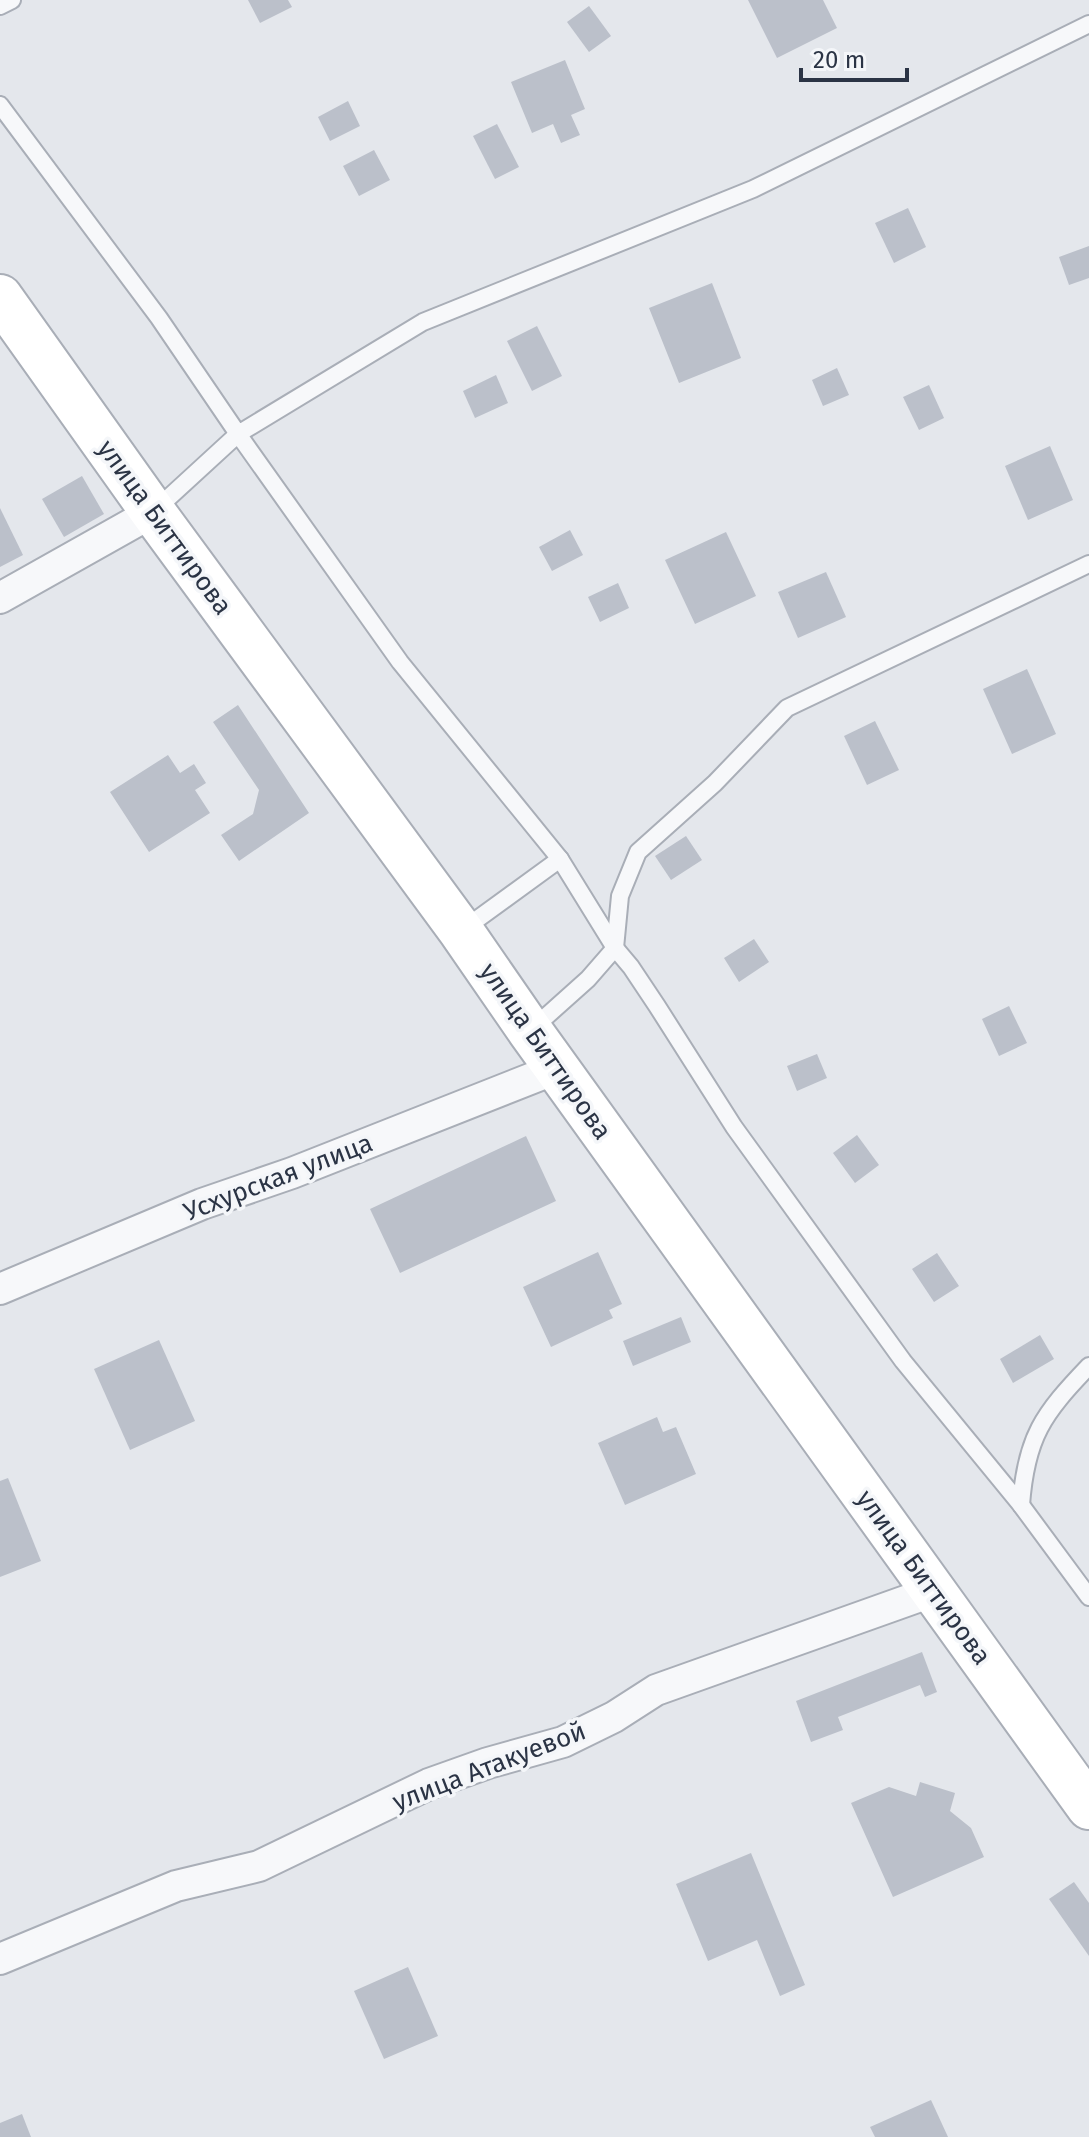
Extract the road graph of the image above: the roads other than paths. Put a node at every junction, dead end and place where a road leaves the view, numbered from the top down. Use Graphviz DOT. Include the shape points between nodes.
graph roads {
  1 [pos="12,0"];
  2 [pos="0,6"];
  3 [pos="1089,24"];
  4 [pos="0,105"];
  5 [pos="0,297"];
  6 [pos="238,434"];
  7 [pos="153,512"];
  8 [pos="1089,564"];
  9 [pos="0,598"];
  10 [pos="560,859"];
  11 [pos="461,931"];
  12 [pos="615,948"];
  13 [pos="530,1031"];
  14 [pos="558,1068"];
  15 [pos="0,1289"];
  16 [pos="1089,1366"];
  17 [pos="1021,1505"];
  18 [pos="934,1591"];
  19 [pos="1089,1597"];
  20 [pos="1088,1803"];
  21 [pos="0,1959"];
  1 -- 2 [label="lane"];
  3 -- 6 [label="lane" via="753,189 423,322"];
  4 -- 6 [label="lane"];
  5 -- 7 [label="street, улица Биттирова"];
  6 -- 7 [label="lane"];
  6 -- 10 [label="lane" via="400,662"];
  7 -- 9 [label="street"];
  7 -- 11 [label="street, улица Биттирова"];
  8 -- 12 [label="lane" via="787,708 638,852 620,896"];
  10 -- 11 [label="lane"];
  10 -- 12 [label="lane"];
  11 -- 13 [label="street, улица Биттирова"];
  12 -- 13 [label="lane"];
  12 -- 17 [label="lane" via="734,1127 903,1361"];
  13 -- 14 [label="street, улица Биттирова"];
  14 -- 15 [label="street, Усхурская улица" via="202,1204"];
  14 -- 18 [label="street, улица Биттирова"];
  16 -- 17 [label="lane" via="1037,1432 1026,1457"];
  17 -- 19 [label="lane"];
  18 -- 20 [label="street, улица Биттирова"];
  18 -- 21 [label="street, улица Атакуевой" via="656,1690 563,1742 429,1784 259,1866 176,1886"];
}
